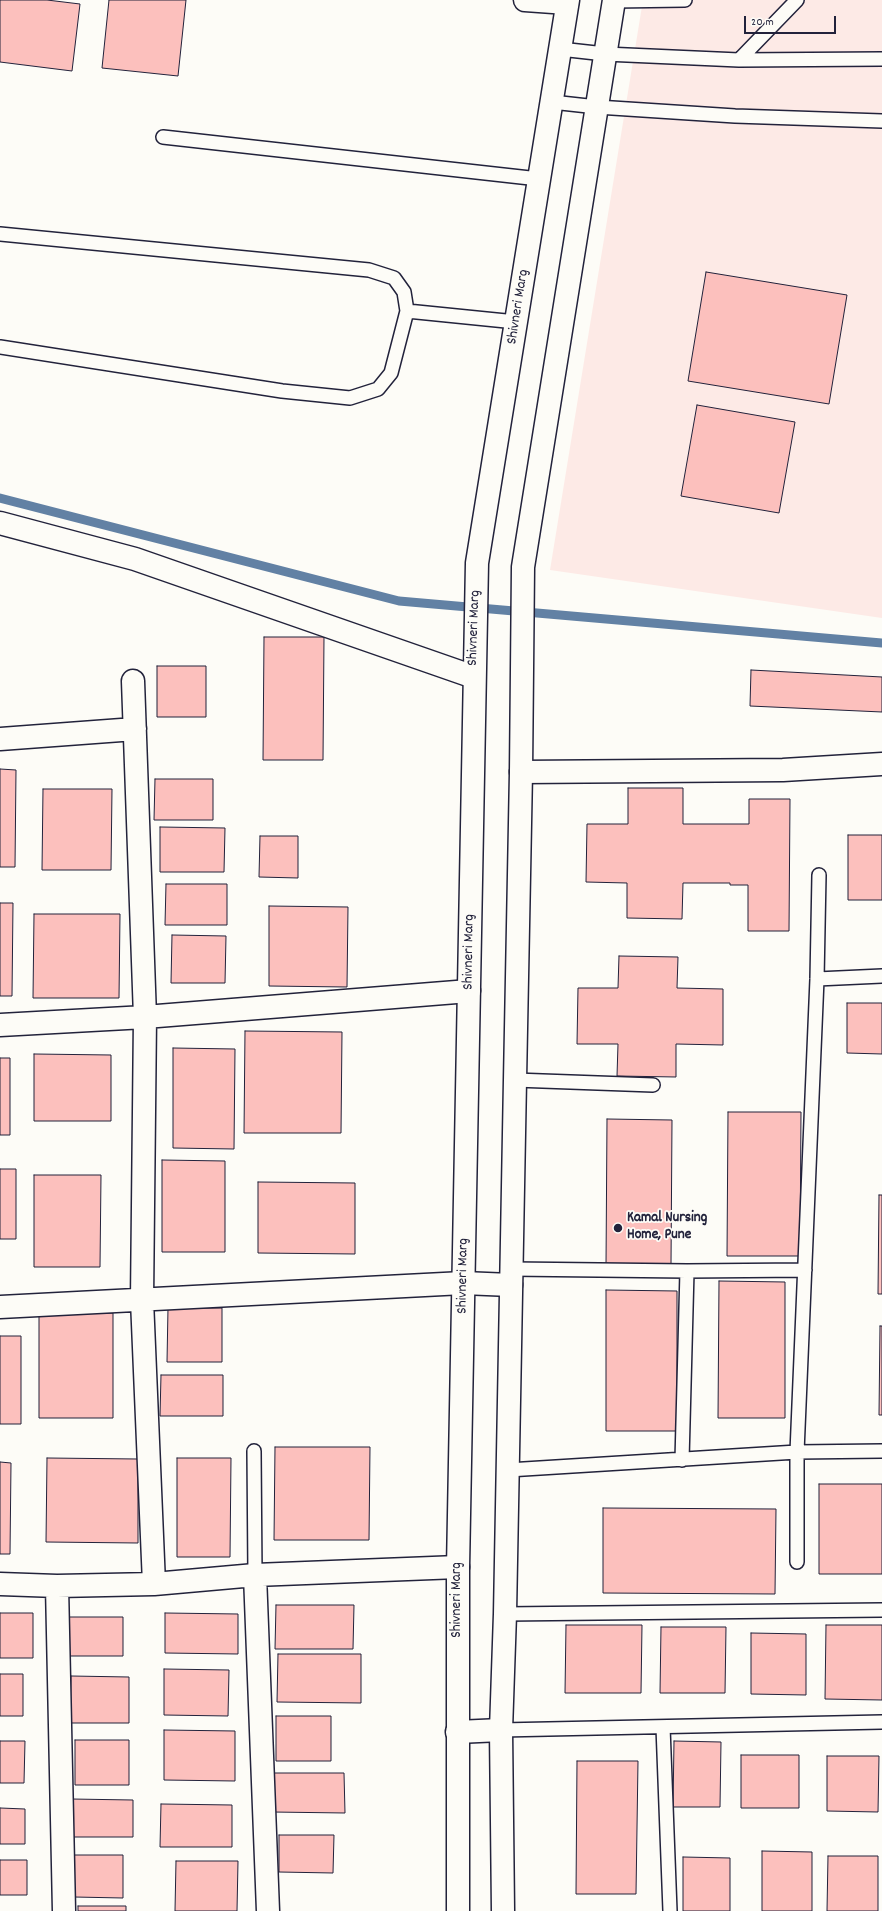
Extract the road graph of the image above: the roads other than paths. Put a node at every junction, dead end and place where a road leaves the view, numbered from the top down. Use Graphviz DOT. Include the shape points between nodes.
graph roads {
  1 [pos="525,0"];
  2 [pos="614,0"];
  3 [pos="686,0"];
  4 [pos="797,0"];
  5 [pos="568,1"];
  6 [pos="560,50"];
  7 [pos="605,54"];
  8 [pos="882,59"];
  9 [pos="739,60"];
  10 [pos="552,102"];
  11 [pos="597,107"];
  12 [pos="882,121"];
  13 [pos="163,137"];
  14 [pos="539,179"];
  15 [pos="0,234"];
  16 [pos="407,311"];
  17 [pos="516,322"];
  18 [pos="0,347"];
  19 [pos="0,523"];
  20 [pos="474,677"];
  21 [pos="133,681"];
  22 [pos="135,729"];
  23 [pos="0,739"];
  24 [pos="882,764"];
  25 [pos="521,772"];
  26 [pos="819,875"];
  27 [pos="882,976"];
  28 [pos="817,979"];
  29 [pos="469,991"];
  30 [pos="145,1017"];
  31 [pos="0,1025"];
  32 [pos="516,1080"];
  33 [pos="653,1085"];
  34 [pos="805,1270"];
  35 [pos="687,1271"];
  36 [pos="511,1277"];
  37 [pos="463,1283"];
  38 [pos="142,1300"];
  39 [pos="0,1307"];
  40 [pos="254,1450"];
  41 [pos="882,1451"];
  42 [pos="797,1452"];
  43 [pos="682,1460"];
  44 [pos="508,1470"];
  45 [pos="797,1562"];
  46 [pos="458,1568"];
  47 [pos="255,1575"];
  48 [pos="0,1584"];
  49 [pos="154,1584"];
  50 [pos="57,1586"];
  51 [pos="882,1610"];
  52 [pos="505,1614"];
  53 [pos="882,1722"];
  54 [pos="663,1727"];
  55 [pos="501,1730"];
  56 [pos="457,1732"];
  57 [pos="64,1911"];
  58 [pos="268,1911"];
  59 [pos="458,1911"];
  60 [pos="503,1911"];
  61 [pos="670,1911"];
  1 -- 5 [label="street"];
  2 -- 3 [label="lane"];
  2 -- 7 [label="street"];
  4 -- 9 [label="lane"];
  5 -- 6 [label="street, Shivneri Marg"];
  6 -- 7 [label="lane"];
  6 -- 10 [label="street, Shivneri Marg"];
  7 -- 9 [label="lane"];
  7 -- 11 [label="street"];
  8 -- 9 [label="lane"];
  10 -- 11 [label="lane"];
  10 -- 14 [label="street, Shivneri Marg"];
  11 -- 12 [label="lane" via="735,116"];
  11 -- 25 [label="street" via="523,567"];
  13 -- 14 [label="lane"];
  14 -- 17 [label="street, Shivneri Marg"];
  15 -- 16 [label="lane" via="369,270 394,278 404,292"];
  16 -- 17 [label="lane"];
  16 -- 18 [label="lane" via="391,373 378,389 350,398 282,391"];
  17 -- 20 [label="street, Shivneri Marg" via="477,563"];
  19 -- 20 [label="street" via="135,559"];
  20 -- 29 [label="street, Shivneri Marg"];
  21 -- 22 [label="street"];
  22 -- 23 [label="street"];
  22 -- 30 [label="street"];
  24 -- 25 [label="street" via="783,770"];
  25 -- 32 [label="street"];
  26 -- 28 [label="lane"];
  27 -- 28 [label="lane"];
  28 -- 34 [label="lane"];
  29 -- 30 [label="street"];
  29 -- 37 [label="street, Shivneri Marg"];
  30 -- 31 [label="street"];
  30 -- 38 [label="street"];
  32 -- 33 [label="lane"];
  32 -- 36 [label="street"];
  34 -- 35 [label="lane"];
  34 -- 42 [label="lane"];
  35 -- 36 [label="lane"];
  35 -- 43 [label="lane"];
  36 -- 37 [label="street"];
  36 -- 44 [label="street"];
  37 -- 38 [label="street"];
  37 -- 46 [label="street, Shivneri Marg"];
  38 -- 39 [label="street"];
  38 -- 49 [label="street"];
  40 -- 47 [label="lane"];
  41 -- 42 [label="lane"];
  42 -- 43 [label="lane"];
  42 -- 45 [label="lane"];
  43 -- 44 [label="lane"];
  44 -- 52 [label="street"];
  46 -- 47 [label="street"];
  46 -- 56 [label="street, Shivneri Marg"];
  47 -- 49 [label="street"];
  47 -- 58 [label="street"];
  48 -- 50 [label="street"];
  49 -- 50 [label="street"];
  50 -- 57 [label="street"];
  51 -- 52 [label="lane"];
  52 -- 55 [label="street"];
  53 -- 54 [label="lane"];
  54 -- 55 [label="lane"];
  54 -- 61 [label="lane"];
  55 -- 56 [label="street"];
  55 -- 60 [label="street"];
  56 -- 59 [label="street, Shivneri Marg"];
}
